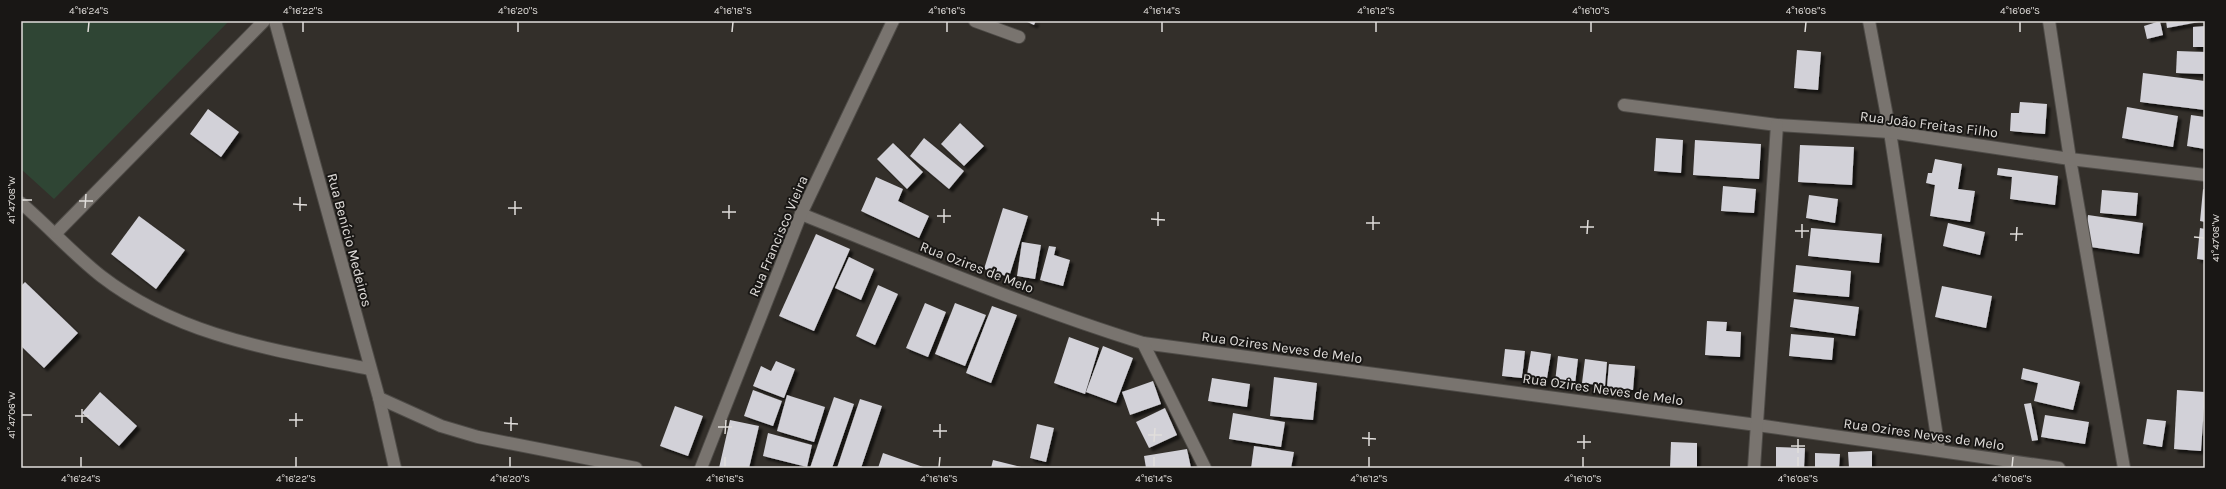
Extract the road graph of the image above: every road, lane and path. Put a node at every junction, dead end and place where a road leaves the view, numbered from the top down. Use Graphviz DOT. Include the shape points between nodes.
graph roads {
  1 [pos="264,21"];
  2 [pos="275,21"];
  3 [pos="893,21"];
  4 [pos="975,21"];
  5 [pos="1870,21"];
  6 [pos="2049,21"];
  7 [pos="1019,37"];
  8 [pos="1624,105"];
  9 [pos="1777,125"];
  10 [pos="1890,132"];
  11 [pos="2070,159"];
  12 [pos="2205,175"];
  13 [pos="21,202"];
  14 [pos="801,214"];
  15 [pos="56,233"];
  16 [pos="1143,343"];
  17 [pos="370,369"];
  18 [pos="378,398"];
  19 [pos="1757,425"];
  20 [pos="1939,450"];
  21 [pos="395,468"];
  22 [pos="636,468"];
  23 [pos="701,468"];
  24 [pos="1205,468"];
  25 [pos="1754,468"];
  26 [pos="2059,468"];
  27 [pos="2124,468"];
  1 -- 15 [label="street"];
  2 -- 17 [label="street, Rua Benício Medeiros"];
  3 -- 14 [label="street, Rua Francisco Vieira"];
  4 -- 7 [label="street"];
  5 -- 10 [label="street"];
  6 -- 11 [label="street"];
  8 -- 9 [label="street, Rua João Freitas Filho"];
  9 -- 10 [label="street, Rua João Freitas Filho"];
  9 -- 19 [label="street"];
  10 -- 11 [label="street, Rua João Freitas Filho"];
  10 -- 20 [label="street"];
  11 -- 12 [label="street, Rua João Freitas Filho"];
  11 -- 27 [label="street"];
  13 -- 15 [label="street"];
  14 -- 16 [label="street, Rua Ozires de Melo" via="1001,293"];
  14 -- 23 [label="street, Rua Francisco Vieira"];
  15 -- 17 [label="street" via="101,276 138,301 175,321 248,345"];
  16 -- 19 [label="street, Rua Ozires Neves de Melo"];
  16 -- 24 [label="street"];
  17 -- 18 [label="street, Rua Benício Medeiros"];
  18 -- 21 [label="street, Rua Benício Medeiros"];
  18 -- 22 [label="street" via="441,426 478,437"];
  19 -- 20 [label="street, Rua Ozires Neves de Melo"];
  19 -- 25 [label="street"];
  20 -- 26 [label="street, Rua Ozires Neves de Melo"];
}
